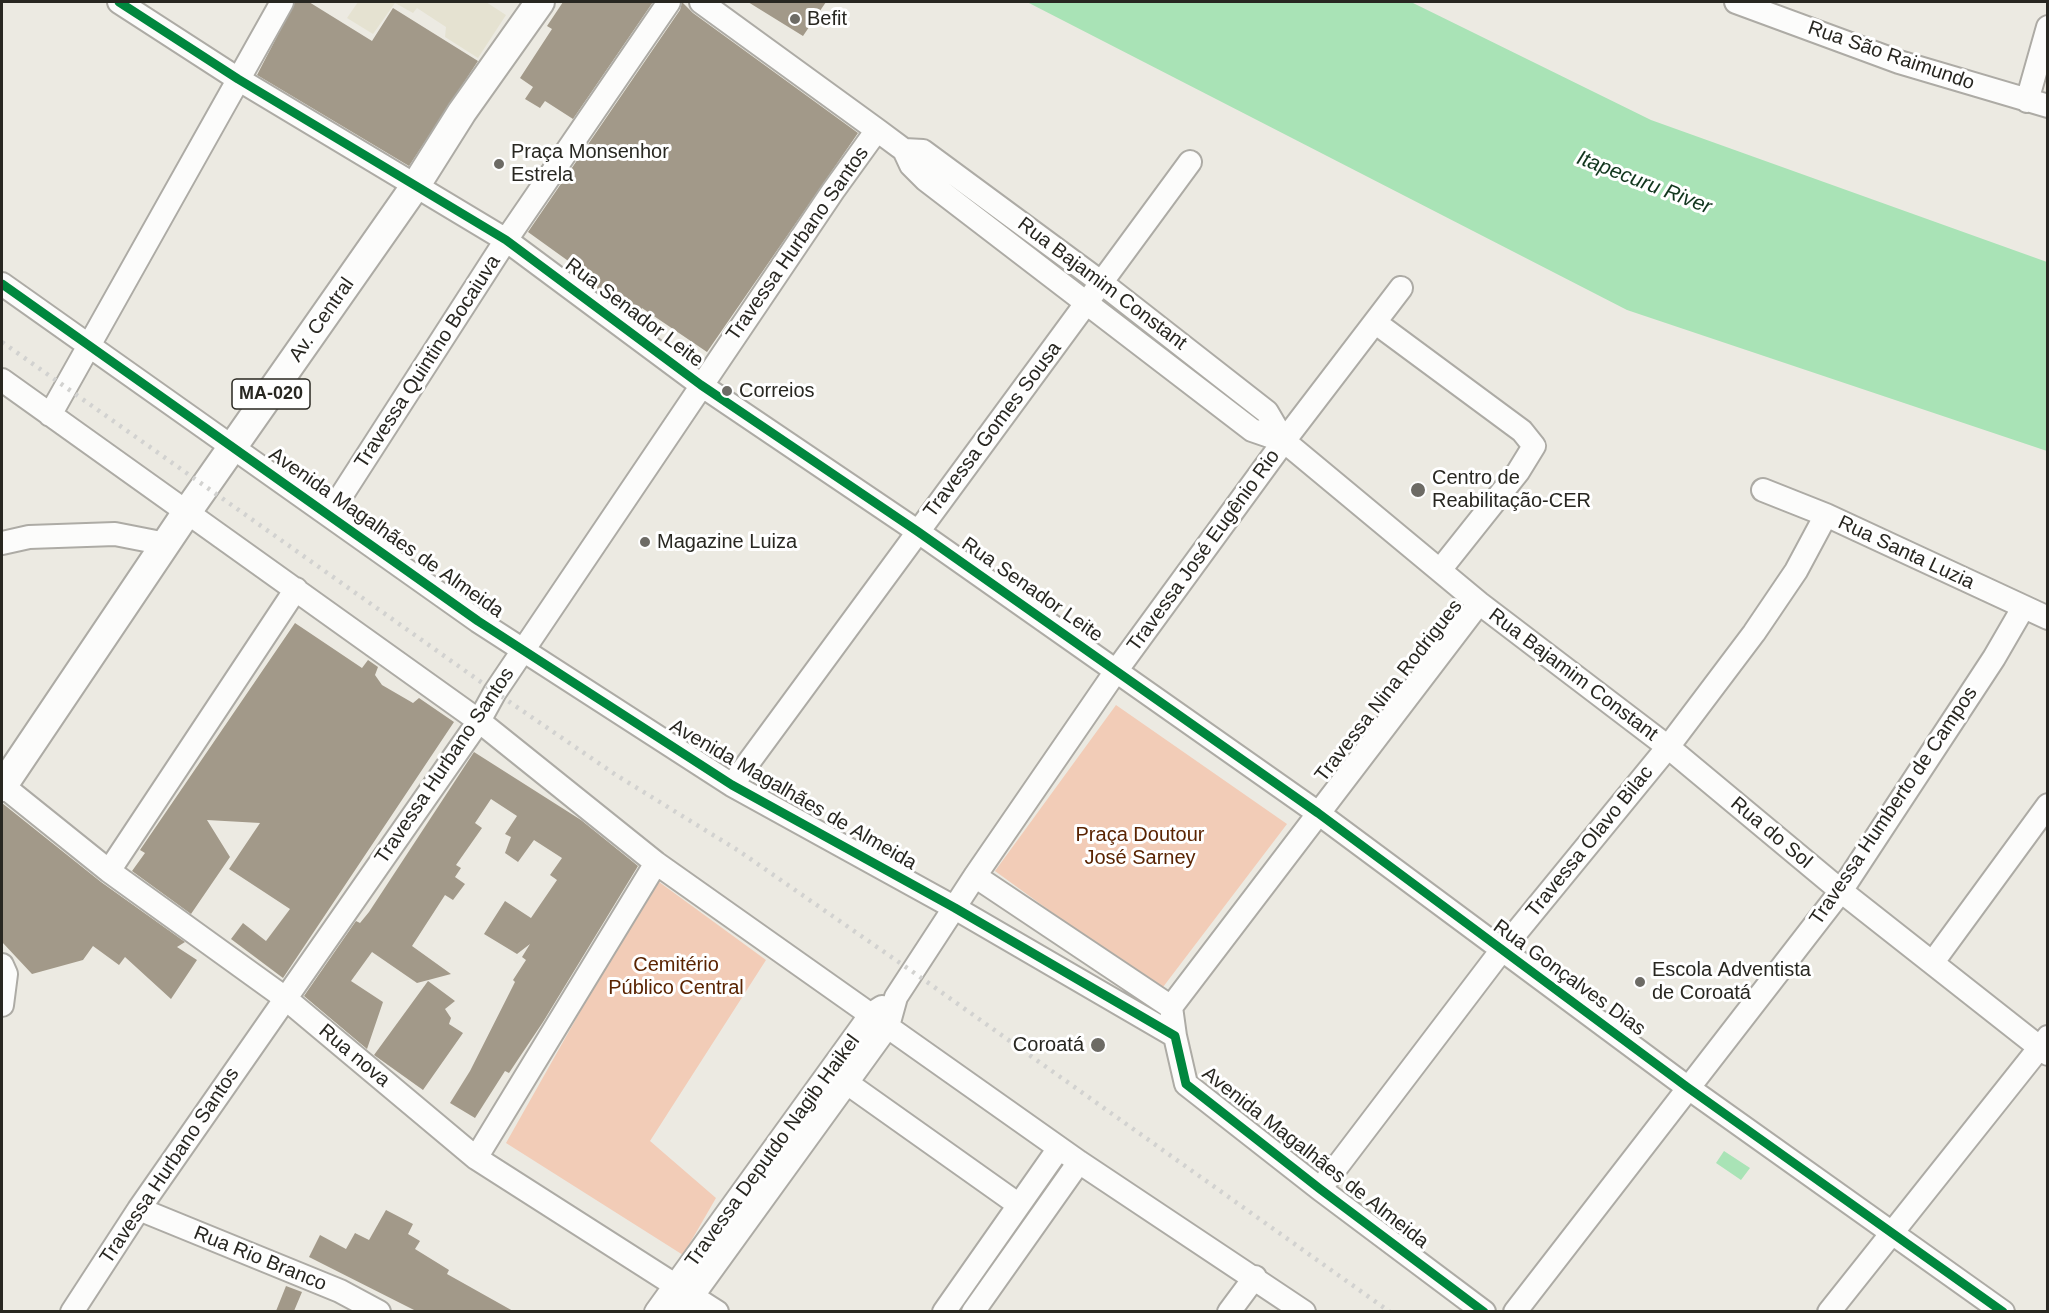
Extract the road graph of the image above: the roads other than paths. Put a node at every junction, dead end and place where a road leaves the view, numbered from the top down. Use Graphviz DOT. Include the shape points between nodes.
graph roads {
  1 [pos="119,2"];
  2 [pos="282,2"];
  3 [pos="540,2"];
  4 [pos="669,2"];
  5 [pos="701,2"];
  6 [pos="1736,2"];
  7 [pos="2048,27"];
  8 [pos="238,79"];
  9 [pos="2037,103"];
  10 [pos="878,130"];
  11 [pos="904,150"];
  12 [pos="1190,162"];
  13 [pos="416,185"];
  14 [pos="506,240"];
  15 [pos="1102,283"];
  16 [pos="2,284"];
  17 [pos="1401,288"];
  18 [pos="1088,303"];
  19 [pos="1376,323"];
  20 [pos="89,346"];
  21 [pos="2,380"];
  22 [pos="701,385"];
  23 [pos="50,415"];
  24 [pos="1284,441"];
  25 [pos="233,448"];
  26 [pos="1763,490"];
  27 [pos="187,512"];
  28 [pos="329,515"];
  29 [pos="1826,515"];
  30 [pos="917,531"];
  31 [pos="2,543"];
  32 [pos="166,544"];
  33 [pos="1440,570"];
  34 [pos="296,589"];
  35 [pos="1479,603"];
  36 [pos="2023,608"];
  37 [pos="2048,618"];
  38 [pos="523,651"];
  39 [pos="1116,671"];
  40 [pos="479,721"];
  41 [pos="1668,747"];
  42 [pos="732,785"];
  43 [pos="2,786"];
  44 [pos="2048,805"];
  45 [pos="1318,813"];
  46 [pos="656,863"];
  47 [pos="109,871"];
  48 [pos="975,876"];
  49 [pos="1841,891"];
  50 [pos="955,908"];
  51 [pos="1501,951"];
  52 [pos="1932,962"];
  53 [pos="2,965"];
  54 [pos="285,998"];
  55 [pos="2,1005"];
  56 [pos="1171,1007"];
  57 [pos="879,1020"];
  58 [pos="1175,1036"];
  59 [pos="2045,1046"];
  60 [pos="847,1083"];
  61 [pos="1687,1087"];
  62 [pos="1059,1148"];
  63 [pos="476,1158"];
  64 [pos="1079,1162"];
  65 [pos="1320,1189"];
  66 [pos="1019,1205"];
  67 [pos="139,1209"];
  68 [pos="1892,1232"];
  69 [pos="1255,1277"];
  70 [pos="683,1297"];
  71 [pos="1282,1303"];
  72 [pos="1486,1310"];
  73 [pos="72,1311"];
  74 [pos="379,1311"];
  75 [pos="656,1311"];
  76 [pos="717,1311"];
  77 [pos="944,1311"];
  78 [pos="973,1311"];
  79 [pos="1229,1311"];
  80 [pos="1304,1311"];
  81 [pos="1515,1311"];
  82 [pos="1829,1311"];
  83 [pos="2003,1311"];
  1 -- 8 [label="street, Rua Senador Leite"];
  2 -- 8 [label="street"];
  3 -- 13 [label="main road, Av. Central / MA-020"];
  4 -- 14 [label="street, Travessa Quintino Bocaiuva"];
  5 -- 10 [label="street, Rua Bajamim Constant"];
  6 -- 9 [label="street, Rua São Raimundo" via="1899,62"];
  7 -- 9 [label="street"];
  8 -- 13 [label="street, Rua Senador Leite"];
  8 -- 20 [label="street"];
  10 -- 11 [label="street, Rua Bajamim Constant"];
  10 -- 22 [label="street, Travessa Hurbano Santos"];
  11 -- 15 [label="street, Rua Bajamim Constant" via="922,151 932,157"];
  11 -- 18 [label="street, Rua Bajamim Constant" via="911,165 926,180"];
  12 -- 15 [label="street, Travessa Gomes Sousa"];
  13 -- 14 [label="street, Rua Senador Leite"];
  13 -- 25 [label="main road, Av. Central / MA-020"];
  14 -- 22 [label="street, Rua Senador Leite"];
  14 -- 28 [label="street, Travessa Quintino Bocaiuva"];
  15 -- 18 [label="street, Travessa Gomes Sousa"];
  15 -- 24 [label="street, Rua Bajamim Constant" via="1267,412"];
  16 -- 20 [label="street, Avenida Magalhães de Almeida"];
  17 -- 19 [label="street, Travessa José Eugênio Rio"];
  18 -- 24 [label="street, Rua Bajamim Constant" via="1252,429"];
  18 -- 30 [label="street, Travessa Gomes Sousa"];
  19 -- 24 [label="street, Travessa José Eugênio Rio"];
  19 -- 33 [label="street, Travessa Nina Rodrigues" via="1522,431 1534,446"];
  20 -- 23 [label="street"];
  20 -- 25 [label="street, Avenida Magalhães de Almeida"];
  21 -- 23 [label="street"];
  22 -- 30 [label="street, Rua Senador Leite"];
  22 -- 38 [label="street, Travessa Hurbano Santos"];
  23 -- 27 [label="street"];
  24 -- 33 [label="street, Rua Bajamim Constant"];
  24 -- 39 [label="street, Travessa José Eugênio Rio"];
  25 -- 27 [label="main road, Av. Central / MA-020"];
  25 -- 28 [label="street, Avenida Magalhães de Almeida"];
  26 -- 29 [label="street, Rua Santa Luzia"];
  27 -- 32 [label="main road, Av. Central / MA-020"];
  27 -- 34 [label="street"];
  28 -- 38 [label="street, Avenida Magalhães de Almeida"];
  29 -- 36 [label="street, Rua Santa Luzia"];
  29 -- 41 [label="street, Travessa Olavo Bilac" via="1782,595"];
  30 -- 39 [label="street, Rua Senador Leite"];
  30 -- 42 [label="street, Travessa Gomes Sousa"];
  31 -- 32 [label="street" via="29,537 96,534 139,537"];
  32 -- 43 [label="main road, Av. Central / MA-020"];
  33 -- 35 [label="street, Rua Bajamim Constant"];
  34 -- 40 [label="street"];
  34 -- 47 [label="street"];
  35 -- 41 [label="street, Rua Bajamim Constant"];
  35 -- 45 [label="street, Travessa Nina Rodrigues"];
  36 -- 37 [label="street, Rua Santa Luzia"];
  36 -- 49 [label="street, Travessa Humberto de Campos"];
  38 -- 40 [label="street, Travessa Hurbano Santos"];
  38 -- 42 [label="street, Avenida Magalhães de Almeida"];
  39 -- 45 [label="street, Rua Gonçalves Dias"];
  39 -- 48 [label="street, Travessa José Eugênio Rio"];
  40 -- 46 [label="street"];
  40 -- 54 [label="street, Travessa Hurbano Santos"];
  41 -- 49 [label="street, Rua do Sol"];
  41 -- 51 [label="street, Travessa Olavo Bilac"];
  42 -- 50 [label="street, Avenida Magalhães de Almeida"];
  43 -- 47 [label="street, Rua nova"];
  44 -- 52 [label="street"];
  45 -- 51 [label="street, Rua Gonçalves Dias"];
  45 -- 56 [label="street, Travessa Nina Rodrigues"];
  46 -- 57 [label="street"];
  46 -- 63 [label="street"];
  47 -- 54 [label="street, Rua nova"];
  48 -- 50 [label="street, Travessa José Eugênio Rio"];
  48 -- 56 [label="street"];
  49 -- 52 [label="street, Rua do Sol"];
  49 -- 61 [label="street, Travessa Humberto de Campos"];
  50 -- 57 [label="street, Travessa Deputdo Nagib Haikel"];
  50 -- 58 [label="street, Avenida Magalhães de Almeida"];
  51 -- 61 [label="street, Rua Gonçalves Dias"];
  51 -- 65 [label="street, Travessa Olavo Bilac"];
  52 -- 59 [label="street, Rua do Sol"];
  53 -- 55 [label="street" via="6,974"];
  54 -- 63 [label="street, Rua nova"];
  54 -- 67 [label="street, Travessa Hurbano Santos"];
  56 -- 58 [label="street"];
  57 -- 60 [label="street, Travessa Deputdo Nagib Haikel"];
  57 -- 62 [label="street"];
  57 -- 70 [label="street, Travessa Deputdo Nagib Haikel"];
  58 -- 65 [label="street, Avenida Magalhães de Almeida" via="1186,1084"];
  59 -- 68 [label="street"];
  60 -- 66 [label="street"];
  60 -- 70 [label="street, Travessa Deputdo Nagib Haikel"];
  61 -- 68 [label="street, Rua Gonçalves Dias"];
  61 -- 81 [label="street, Travessa Humberto de Campos"];
  62 -- 64 [label="street"];
  62 -- 66 [label="street"];
  63 -- 70 [label="street, Rua nova"];
  64 -- 69 [label="street"];
  64 -- 78 [label="street"];
  65 -- 72 [label="street, Avenida Magalhães de Almeida"];
  66 -- 77 [label="street"];
  67 -- 73 [label="street, Travessa Hurbano Santos"];
  67 -- 74 [label="street, Rua Rio Branco" via="340,1291"];
  68 -- 82 [label="street"];
  68 -- 83 [label="street, Rua Gonçalves Dias"];
  69 -- 71 [label="street"];
  69 -- 79 [label="street"];
  70 -- 75 [label="street, Travessa Deputdo Nagib Haikel"];
  70 -- 76 [label="street, Rua nova"];
  71 -- 80 [label="street"];
}
